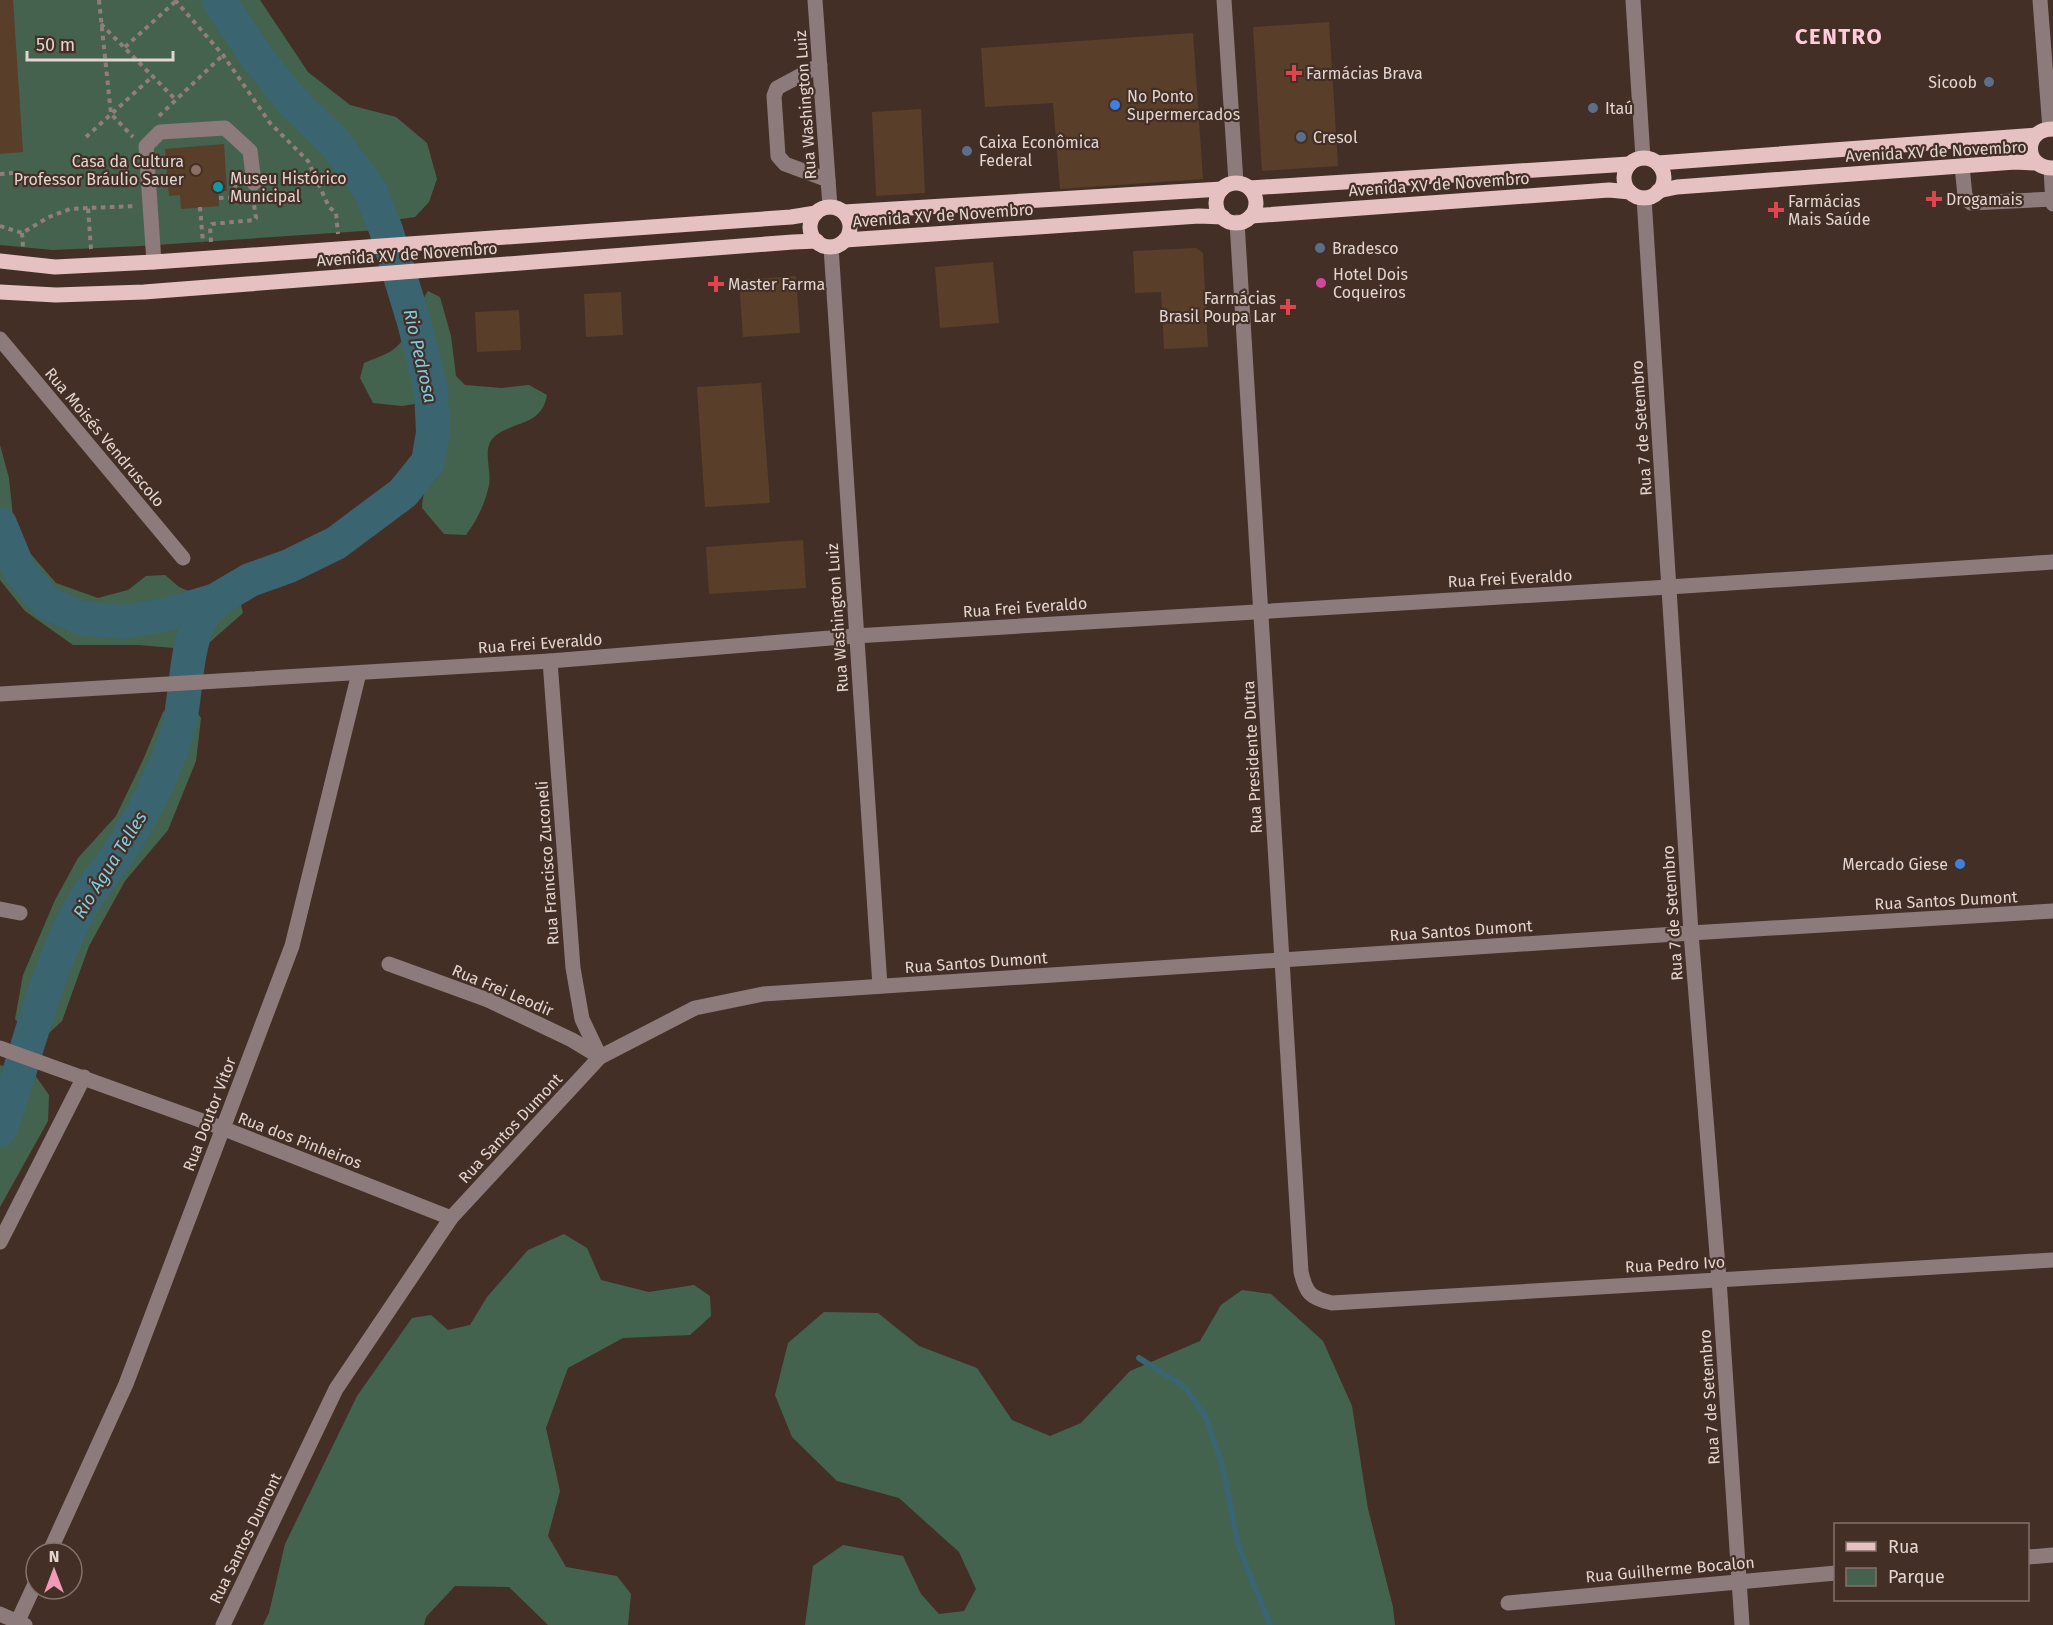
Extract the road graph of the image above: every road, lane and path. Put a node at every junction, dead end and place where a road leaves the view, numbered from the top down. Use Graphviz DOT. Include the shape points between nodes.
graph roads {
  1 [pos="99,0"];
  2 [pos="176,0"];
  3 [pos="815,0"];
  4 [pos="1224,0"];
  5 [pos="1633,0"];
  6 [pos="2040,0"];
  7 [pos="101,24"];
  8 [pos="124,47"];
  9 [pos="223,55"];
  10 [pos="820,65"];
  11 [pos="153,76"];
  12 [pos="176,100"];
  13 [pos="111,114"];
  14 [pos="151,124"];
  15 [pos="2046,131"];
  16 [pos="86,137"];
  17 [pos="135,140"];
  18 [pos="1643,162"];
  19 [pos="1962,166"];
  20 [pos="2047,167"];
  21 [pos="13,173"];
  22 [pos="0,174"];
  23 [pos="828,180"];
  24 [pos="254,183"];
  25 [pos="1236,186"];
  26 [pos="1644,194"];
  27 [pos="219,198"];
  28 [pos="2053,199"];
  29 [pos="2053,204"];
  30 [pos="140,206"];
  31 [pos="200,207"];
  32 [pos="88,208"];
  33 [pos="830,211"];
  34 [pos="1237,219"];
  35 [pos="0,226"];
  36 [pos="22,233"];
  37 [pos="339,237"];
  38 [pos="831,243"];
  39 [pos="211,246"];
  40 [pos="203,247"];
  41 [pos="23,252"];
  42 [pos="91,253"];
  43 [pos="0,261"];
  44 [pos="154,262"];
  45 [pos="0,292"];
  46 [pos="0,339"];
  47 [pos="183,558"];
  48 [pos="2053,562"];
  49 [pos="1670,587"];
  50 [pos="1262,611"];
  51 [pos="855,636"];
  52 [pos="550,661"];
  53 [pos="359,673"];
  54 [pos="0,694"];
  55 [pos="0,909"];
  56 [pos="2053,912"];
  57 [pos="20,913"];
  58 [pos="1691,933"];
  59 [pos="1282,959"];
  60 [pos="389,964"];
  61 [pos="880,986"];
  62 [pos="0,1048"];
  63 [pos="600,1057"];
  64 [pos="84,1077"];
  65 [pos="222,1128"];
  66 [pos="451,1218"];
  67 [pos="0,1242"];
  68 [pos="2053,1260"];
  69 [pos="1719,1279"];
  70 [pos="1305,1288"];
  71 [pos="54,1541"];
  72 [pos="2053,1555"];
  73 [pos="2029,1557"];
  74 [pos="1834,1573"];
  75 [pos="1740,1581"];
  76 [pos="29,1601"];
  77 [pos="1508,1603"];
  78 [pos="0,1614"];
  79 [pos="20,1624"];
  80 [pos="223,1625"];
  81 [pos="1742,1625"];
  1 -- 7 [label="path"];
  2 -- 8 [label="path"];
  2 -- 9 [label="path"];
  3 -- 10 [label="street, Rua Washington Luiz"];
  4 -- 25 [label="street"];
  5 -- 18 [label="street"];
  6 -- 15 [label="street"];
  7 -- 8 [label="path"];
  7 -- 13 [label="path"];
  8 -- 11 [label="path"];
  9 -- 12 [label="path"];
  9 -- 37 [label="path" via="270,123 308,161 329,207 336,213"];
  10 -- 23 [label="street, Rua Washington Luiz"];
  10 -- 23 [label="street" via="777,88 774,96 778,156 785,164"];
  11 -- 12 [label="path"];
  11 -- 13 [label="path"];
  12 -- 14 [label="path"];
  13 -- 16 [label="path"];
  13 -- 17 [label="path"];
  15 -- 18 [label="main road, Avenida XV de Novembro"];
  15 -- 20 [label="main road" via="2031,141 2030,149 2032,157"];
  18 -- 25 [label="main road, Avenida XV de Novembro"];
  18 -- 26 [label="main road" via="1625,171 1624,178"];
  18 -- 26 [label="main road" via="1664,177 1662,185"];
  19 -- 20 [label="main road, Avenida XV de Novembro" via="2014,162"];
  19 -- 26 [label="main road, Avenida XV de Novembro" via="1677,187"];
  19 -- 28 [label="street" via="1965,196 1971,203"];
  20 -- 28 [label="street"];
  21 -- 22 [label="path"];
  23 -- 33 [label="street, Rua Washington Luiz"];
  24 -- 44 [label="street" via="250,151 225,128 159,132 146,146"];
  25 -- 33 [label="main road, Avenida XV de Novembro"];
  25 -- 34 [label="main road" via="1218,196 1216,203"];
  25 -- 34 [label="main road" via="1255,194 1257,202 1255,209"];
  26 -- 34 [label="main road, Avenida XV de Novembro" via="1609,190"];
  26 -- 49 [label="street, Rua 7 de Setembro"];
  27 -- 39 [label="path" via="251,196 256,218 212,224"];
  28 -- 29 [label="street"];
  30 -- 32 [label="path"];
  31 -- 40 [label="path"];
  32 -- 36 [label="path" via="70,209"];
  32 -- 42 [label="path"];
  33 -- 38 [label="main road" via="810,228 812,235"];
  33 -- 38 [label="main road" via="849,218 850,226 849,234"];
  33 -- 44 [label="main road, Avenida XV de Novembro" via="791,217"];
  34 -- 38 [label="main road, Avenida XV de Novembro" via="1199,216"];
  34 -- 50 [label="street, Rua Presidente Dutra"];
  35 -- 36 [label="path"];
  36 -- 41 [label="path"];
  38 -- 45 [label="main road, Avenida XV de Novembro" via="793,242 144,292 56,296"];
  38 -- 51 [label="street, Rua Washington Luiz"];
  43 -- 44 [label="main road, Avenida XV de Novembro" via="55,267"];
  46 -- 47 [label="street, Rua Moisés Vendruscolo"];
  48 -- 49 [label="street, Rua Frei Everaldo"];
  49 -- 50 [label="street, Rua Frei Everaldo"];
  49 -- 58 [label="street, Rua 7 de Setembro"];
  50 -- 51 [label="street, Rua Frei Everaldo"];
  50 -- 59 [label="street, Rua Presidente Dutra"];
  51 -- 52 [label="street, Rua Frei Everaldo"];
  51 -- 61 [label="street, Rua Washington Luiz"];
  52 -- 53 [label="street, Rua Frei Everaldo"];
  52 -- 63 [label="street, Rua Francisco Zuconeli" via="573,968 582,1019"];
  53 -- 54 [label="street, Rua Frei Everaldo"];
  53 -- 65 [label="street, Rua Doutor Vitor" via="292,946"];
  55 -- 57 [label="street"];
  56 -- 58 [label="street, Rua Santos Dumont"];
  58 -- 59 [label="street, Rua Santos Dumont"];
  58 -- 69 [label="street, Rua 7 de Setembro"];
  59 -- 61 [label="street, Rua Santos Dumont"];
  59 -- 70 [label="street, Rua Presidente Dutra" via="1300,1272"];
  60 -- 63 [label="street, Rua Frei Leodir" via="488,1000"];
  61 -- 63 [label="street, Rua Santos Dumont" via="763,994 695,1008"];
  62 -- 64 [label="street, Rua dos Pinheiros"];
  63 -- 66 [label="street, Rua Santos Dumont"];
  64 -- 65 [label="street, Rua dos Pinheiros"];
  64 -- 67 [label="street"];
  65 -- 66 [label="street, Rua dos Pinheiros"];
  65 -- 71 [label="street, Rua Doutor Vitor" via="126,1384"];
  66 -- 80 [label="street, Rua Santos Dumont" via="336,1389"];
  68 -- 69 [label="street, Rua Pedro Ivo"];
  69 -- 70 [label="street, Rua Pedro Ivo" via="1332,1303 1319,1300"];
  69 -- 75 [label="street, Rua 7 de Setembro"];
  72 -- 73 [label="street"];
  74 -- 75 [label="street, Rua Guilherme Bocalon"];
  75 -- 77 [label="street, Rua Guilherme Bocalon"];
  75 -- 81 [label="street, Rua 7 de Setembro"];
  76 -- 79 [label="street"];
  78 -- 79 [label="street"];
}
